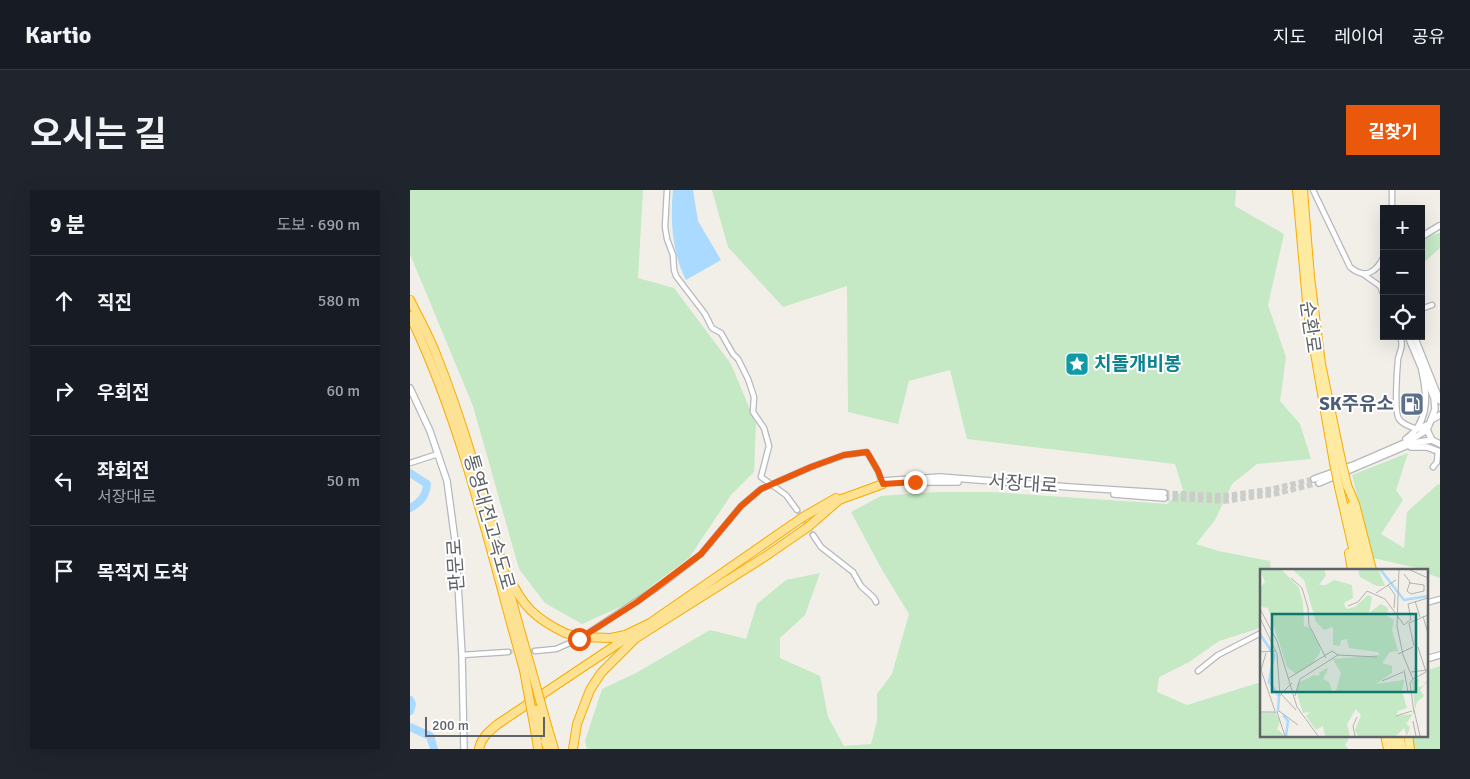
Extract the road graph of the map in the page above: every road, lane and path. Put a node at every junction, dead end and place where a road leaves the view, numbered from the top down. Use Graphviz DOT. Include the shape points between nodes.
graph roads {
  1 [pos="666,190"];
  2 [pos="1297,190"];
  3 [pos="1303,190"];
  4 [pos="1313,190"];
  5 [pos="1392,190"];
  6 [pos="1392,205"];
  7 [pos="1439,226"];
  8 [pos="1425,231"];
  9 [pos="1425,235"];
  10 [pos="1380,265"];
  11 [pos="1364,274"];
  12 [pos="1384,295"];
  13 [pos="410,300"];
  14 [pos="1432,305"];
  15 [pos="1425,307"];
  16 [pos="410,316"];
  17 [pos="1401,340"];
  18 [pos="1410,340"];
  19 [pos="1416,340"];
  20 [pos="1422,371"];
  21 [pos="410,388"];
  22 [pos="1434,388"];
  23 [pos="1440,394"];
  24 [pos="1440,401"];
  25 [pos="1440,416"];
  26 [pos="1429,424"];
  27 [pos="1417,429"];
  28 [pos="1436,442"];
  29 [pos="1392,448"];
  30 [pos="1399,449"];
  31 [pos="1439,451"];
  32 [pos="438,454"];
  33 [pos="1338,461"];
  34 [pos="410,463"];
  35 [pos="1433,467"];
  36 [pos="882,482"];
  37 [pos="772,484"];
  38 [pos="1343,486"];
  39 [pos="1164,495"];
  40 [pos="797,510"];
  41 [pos="813,535"];
  42 [pos="498,552"];
  43 [pos="1352,569"];
  44 [pos="1358,569"];
  45 [pos="1364,569"];
  46 [pos="1372,569"];
  47 [pos="876,602"];
  48 [pos="650,623"];
  49 [pos="1260,634"];
  50 [pos="636,638"];
  51 [pos="535,651"];
  52 [pos="508,652"];
  53 [pos="462,654"];
  54 [pos="527,669"];
  55 [pos="1198,671"];
  56 [pos="545,730"];
  57 [pos="1385,736"];
  58 [pos="1393,736"];
  59 [pos="1399,736"];
  60 [pos="1408,736"];
  61 [pos="537,745"];
  62 [pos="464,749"];
  63 [pos="479,749"];
  64 [pos="483,749"];
  65 [pos="548,749"];
  66 [pos="554,749"];
  67 [pos="573,749"];
  68 [pos="1388,749"];
  69 [pos="1396,749"];
  70 [pos="1402,749"];
  71 [pos="1410,749"];
  1 -- 37 [label="street" via="665,227 674,270 712,328 721,333 748,379 754,397 753,412 764,428 769,446 761,477"];
  2 -- 33 [label="highway, 순환로" via="1308,313"];
  3 -- 33 [label="highway, 순환로" via="1320,364"];
  4 -- 11 [label="street" via="1350,267"];
  5 -- 6 [label="street"];
  7 -- 8 [label="street"];
  7 -- 9 [label="street"];
  10 -- 11 [label="street"];
  11 -- 12 [label="street" via="1380,286"];
  13 -- 42 [label="highway, 통영대전고속도로" via="447,383"];
  14 -- 15 [label="street"];
  16 -- 54 [label="highway, 통영대전고속도로" via="444,396"];
  17 -- 27 [label="street" via="1396,408 1398,418"];
  18 -- 20 [label="street"];
  19 -- 22 [label="street"];
  20 -- 26 [label="street" via="1434,398"];
  20 -- 27 [label="street" via="1426,406"];
  21 -- 32 [label="street, 판문로"];
  22 -- 23 [label="street"];
  22 -- 24 [label="street"];
  25 -- 26 [label="street"];
  26 -- 27 [label="street"];
  26 -- 28 [label="street"];
  26 -- 29 [label="street" via="1415,438"];
  27 -- 29 [label="street"];
  28 -- 30 [label="street" via="1413,443"];
  28 -- 31 [label="street"];
  29 -- 30 [label="street" via="1316,481"];
  30 -- 31 [label="street" via="1417,446"];
  31 -- 35 [label="street"];
  32 -- 34 [label="street"];
  32 -- 53 [label="street, 판문로" via="447,481 456,548"];
  33 -- 38 [label="highway, bridge"];
  36 -- 37 [label="street" via="867,452 844,455"];
  36 -- 39 [label="street, 서장대로" via="942,481"];
  36 -- 48 [label="highway" via="838,497 803,517"];
  36 -- 50 [label="highway" via="839,500 766,556"];
  37 -- 40 [label="street"];
  37 -- 51 [label="street" via="741,506 701,554 661,585 579,639 556,649"];
  38 -- 43 [label="highway" via="1344,529"];
  38 -- 44 [label="highway"];
  38 -- 45 [label="highway"];
  38 -- 46 [label="highway" via="1355,504"];
  41 -- 47 [label="street" via="821,548 853,572"];
  42 -- 48 [label="highway, bridge" via="523,603 546,624 565,633 611,638"];
  42 -- 54 [label="highway, 통영대전고속도로"];
  48 -- 63 [label="highway" via="510,715 488,732"];
  49 -- 55 [label="street" via="1218,655"];
  50 -- 64 [label="highway" via="503,725 486,741"];
  50 -- 67 [label="highway" via="601,673 590,690 577,724"];
  52 -- 53 [label="street"];
  53 -- 62 [label="street, 판문로"];
  54 -- 56 [label="highway, 통영대전고속도로, bridge"];
  54 -- 61 [label="highway, bridge"];
  56 -- 65 [label="highway, 통영대전고속도로"];
  56 -- 66 [label="highway, 통영대전고속도로"];
  57 -- 68 [label="highway"];
  58 -- 69 [label="highway"];
  59 -- 70 [label="highway"];
  60 -- 71 [label="highway"];
}
